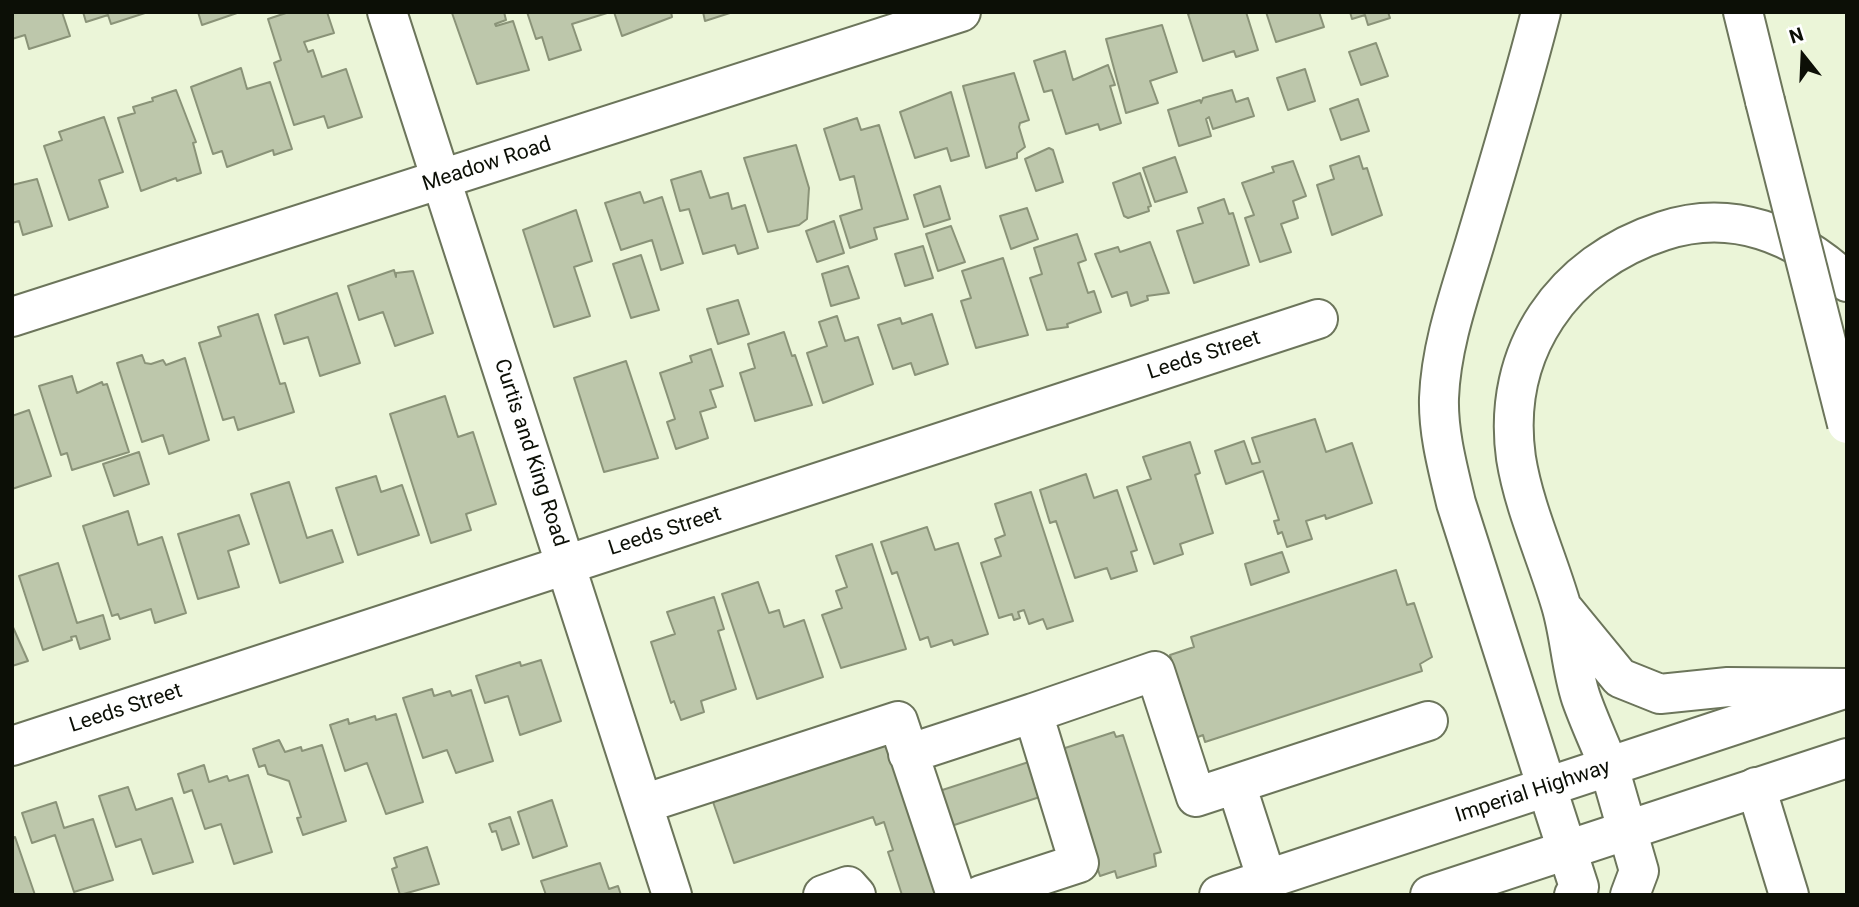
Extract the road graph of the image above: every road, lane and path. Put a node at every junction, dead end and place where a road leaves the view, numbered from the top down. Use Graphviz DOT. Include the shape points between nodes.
graph roads {
  1 [pos="387,12"];
  2 [pos="961,12"];
  3 [pos="1541,12"];
  4 [pos="1743,12"];
  5 [pos="441,179"];
  6 [pos="1847,282"];
  7 [pos="12,317"];
  8 [pos="1318,319"];
  9 [pos="1847,424"];
  10 [pos="566,565"];
  11 [pos="1562,607"];
  12 [pos="1847,688"];
  13 [pos="1033,713"];
  14 [pos="1428,721"];
  15 [pos="12,746"];
  16 [pos="908,754"];
  17 [pos="1847,758"];
  18 [pos="1609,767"];
  19 [pos="1236,784"];
  20 [pos="1756,787"];
  21 [pos="1547,788"];
  22 [pos="643,804"];
  23 [pos="1627,828"];
  24 [pos="1567,849"];
  25 [pos="1266,880"];
  26 [pos="673,895"];
  27 [pos="823,895"];
  28 [pos="856,895"];
  29 [pos="956,895"];
  30 [pos="981,895"];
  31 [pos="1219,895"];
  32 [pos="1430,895"];
  33 [pos="1574,895"];
  34 [pos="1630,895"];
  35 [pos="1788,895"];
  1 -- 5 [label="main road, Curtis and King Road"];
  2 -- 5 [label="main road, Meadow Road"];
  3 -- 21 [label="main road" via="1457,302 1444,352 1439,399 1456,503"];
  4 -- 9 [label="main road, bridge"];
  5 -- 7 [label="main road, Meadow Road"];
  5 -- 10 [label="main road, Curtis and King Road"];
  6 -- 11 [label="main road" via="1794,242 1755,225 1713,223 1669,229 1631,241 1563,292 1539,327 1520,369 1515,419 1516,458"];
  8 -- 10 [label="main road, Leeds Street"];
  10 -- 15 [label="main road, Leeds Street"];
  10 -- 22 [label="main road, Curtis and King Road"];
  11 -- 12 [label="main road" via="1620,678 1660,694 1728,687"];
  11 -- 18 [label="main road" via="1581,696"];
  12 -- 18 [label="main road, Imperial Highway"];
  13 -- 16 [label="main road"];
  13 -- 19 [label="main road" via="1155,671 1196,797"];
  13 -- 30 [label="main road" via="1079,863"];
  14 -- 19 [label="main road"];
  16 -- 22 [label="main road" via="898,721"];
  16 -- 29 [label="main road"];
  17 -- 20 [label="main road"];
  18 -- 21 [label="main road, Imperial Highway"];
  18 -- 23 [label="main road"];
  19 -- 25 [label="main road"];
  20 -- 23 [label="main road"];
  20 -- 35 [label="main road"];
  21 -- 24 [label="main road"];
  21 -- 25 [label="main road, Imperial Highway"];
  22 -- 26 [label="main road, Curtis and King Road"];
  23 -- 24 [label="main road"];
  23 -- 34 [label="main road" via="1639,871"];
  24 -- 32 [label="main road"];
  24 -- 33 [label="main road" via="1578,887"];
  25 -- 31 [label="main road, Imperial Highway"];
  27 -- 28 [label="main road" via="848,886"];
}
